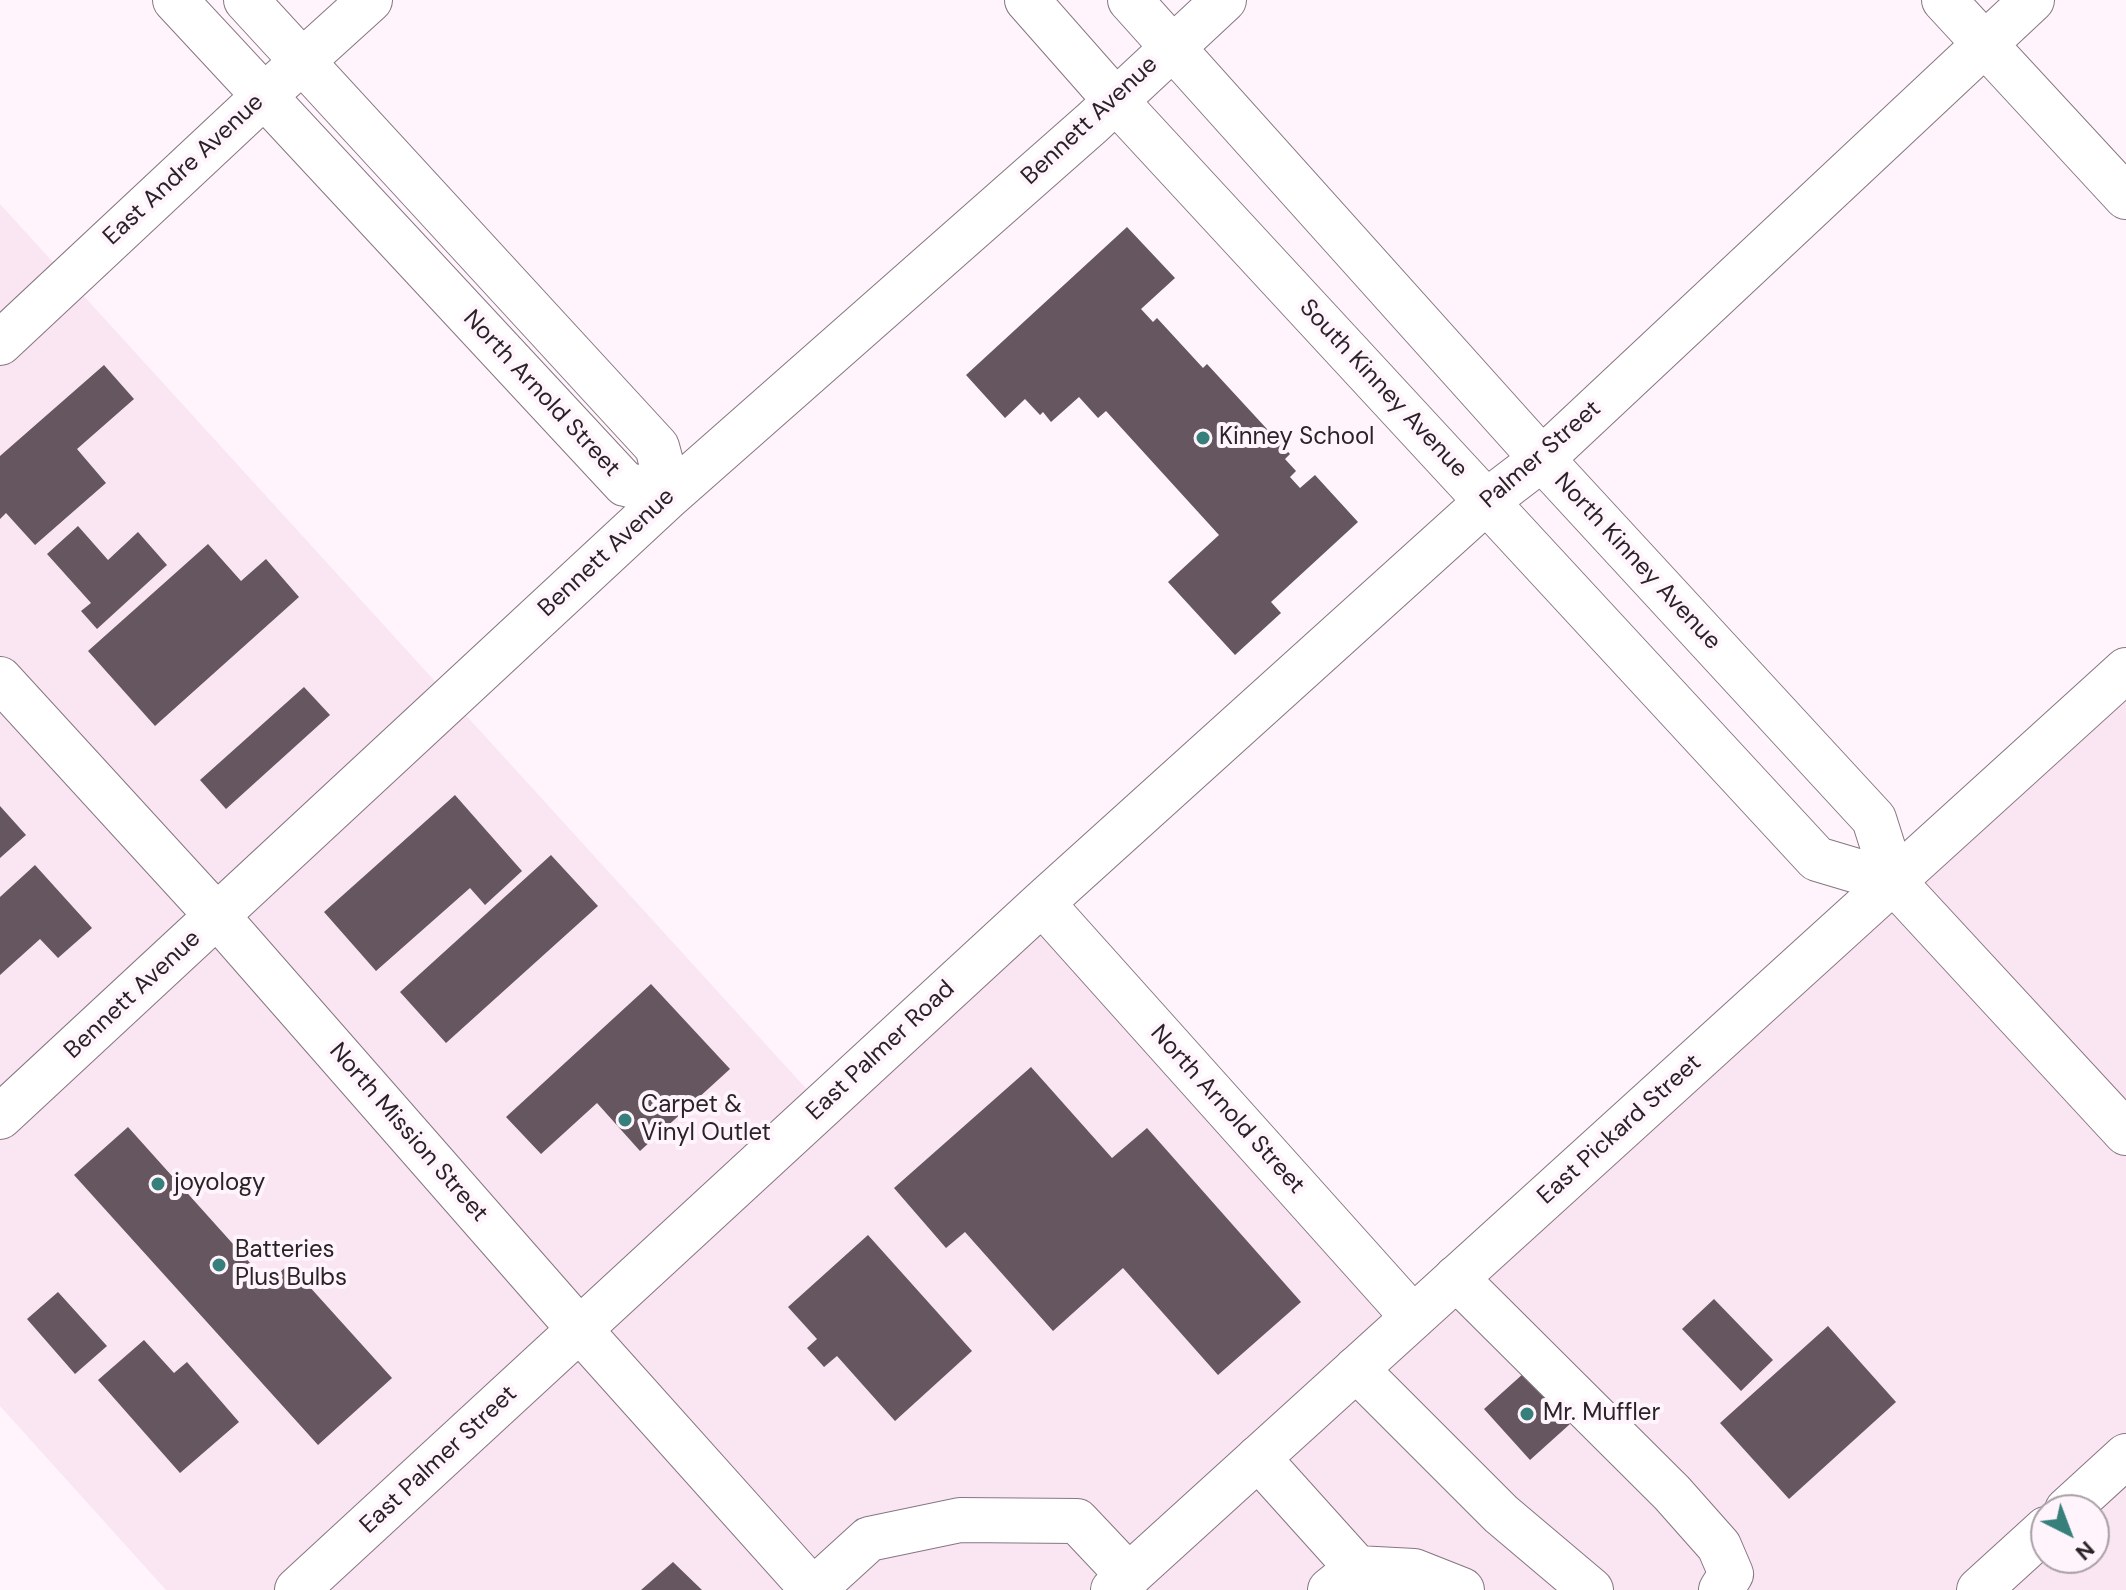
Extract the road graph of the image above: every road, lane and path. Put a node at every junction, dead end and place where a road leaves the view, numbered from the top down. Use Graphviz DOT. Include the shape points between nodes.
graph roads {
  1 [pos="175,0"];
  2 [pos="246,0"];
  3 [pos="370,0"];
  4 [pos="1027,0"];
  5 [pos="1130,0"];
  6 [pos="1224,0"];
  7 [pos="1944,0"];
  8 [pos="2032,0"];
  9 [pos="1983,44"];
  10 [pos="1173,45"];
  11 [pos="302,60"];
  12 [pos="263,97"];
  13 [pos="1116,101"];
  14 [pos="2126,197"];
  15 [pos="0,343"];
  16 [pos="1542,459"];
  17 [pos="670,495"];
  18 [pos="1487,501"];
  19 [pos="2126,670"];
  20 [pos="0,679"];
  21 [pos="1894,882"];
  22 [pos="1042,903"];
  23 [pos="218,917"];
  24 [pos="0,1117"];
  25 [pos="2126,1133"];
  26 [pos="1456,1278"];
  27 [pos="1413,1317"];
  28 [pos="580,1330"];
  29 [pos="1356,1369"];
  30 [pos="2126,1456"];
  31 [pos="1258,1458"];
  32 [pos="2084,1494"];
  33 [pos="2030,1544"];
  34 [pos="1343,1579"];
  35 [pos="1121,1583"];
  36 [pos="297,1590"];
  37 [pos="813,1590"];
  38 [pos="1462,1590"];
  39 [pos="1591,1590"];
  40 [pos="1721,1590"];
  41 [pos="1979,1590"];
  1 -- 12 [label="street, North Arnold Street"];
  2 -- 11 [label="street, North Arnold Street"];
  3 -- 11 [label="street, East Andre Avenue"];
  4 -- 13 [label="street, South Kinney Avenue"];
  5 -- 10 [label="street, North Kinney Avenue"];
  6 -- 10 [label="street, Bennett Avenue"];
  7 -- 9 [label="street"];
  8 -- 9 [label="street, Palmer Street"];
  9 -- 14 [label="street"];
  9 -- 16 [label="street, Palmer Street"];
  10 -- 13 [label="street, Bennett Avenue"];
  10 -- 16 [label="street, North Kinney Avenue"];
  11 -- 12 [label="street, East Andre Avenue"];
  11 -- 17 [label="street, North Arnold Street" via="657,447"];
  12 -- 15 [label="street, East Andre Avenue"];
  12 -- 17 [label="street, North Arnold Street" via="625,484"];
  13 -- 17 [label="street, Bennett Avenue"];
  13 -- 18 [label="street, South Kinney Avenue"];
  16 -- 18 [label="street, Palmer Street"];
  16 -- 21 [label="street, North Kinney Avenue" via="1874,819"];
  17 -- 23 [label="street, Bennett Avenue"];
  18 -- 21 [label="street, South Kinney Avenue" via="1817,859"];
  18 -- 22 [label="street, Palmer Street"];
  19 -- 21 [label="street, East Pickard Street"];
  20 -- 23 [label="street, North Mission Street"];
  21 -- 25 [label="street, North Kinney Avenue"];
  21 -- 26 [label="street, East Pickard Street"];
  22 -- 27 [label="street, North Arnold Street"];
  22 -- 28 [label="street, East Palmer Road"];
  23 -- 24 [label="street, Bennett Avenue"];
  23 -- 28 [label="street, North Mission Street"];
  26 -- 27 [label="street, East Pickard Street"];
  26 -- 40 [label="street" via="1719,1546 1731,1574"];
  27 -- 29 [label="street, East Pickard Street"];
  28 -- 36 [label="street, East Palmer Street"];
  28 -- 37 [label="street, North Mission Street"];
  29 -- 31 [label="street, East Pickard Street"];
  29 -- 39 [label="street" via="1501,1514"];
  30 -- 32 [label="street"];
  31 -- 34 [label="street"];
  31 -- 35 [label="street, East Pickard Street"];
  33 -- 41 [label="street"];
  34 -- 38 [label="street" via="1414,1571"];
  35 -- 37 [label="street" via="1077,1521 960,1520 869,1539"];
}
